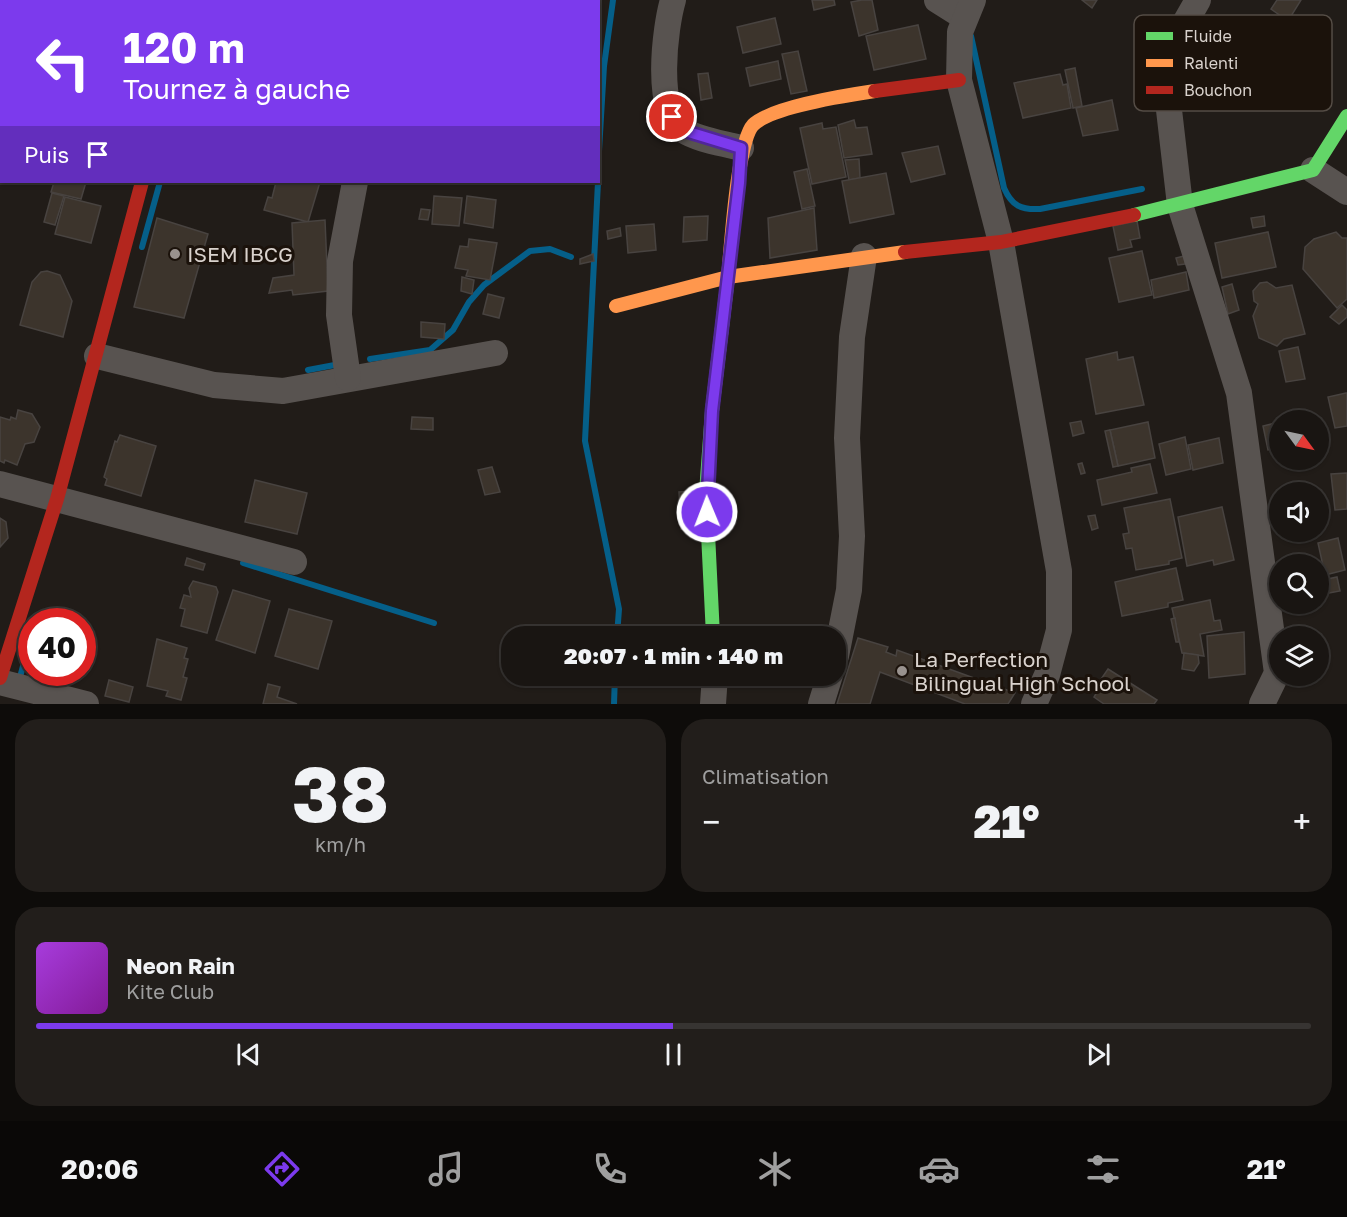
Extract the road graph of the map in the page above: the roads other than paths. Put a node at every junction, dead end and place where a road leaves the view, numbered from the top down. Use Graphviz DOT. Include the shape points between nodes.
graph roads {
  1 [pos="673,0"];
  2 [pos="937,0"];
  3 [pos="1198,0"];
  4 [pos="968,8"];
  5 [pos="1189,15"];
  6 [pos="959,80"];
  7 [pos="1169,111"];
  8 [pos="1347,116"];
  9 [pos="741,148"];
  10 [pos="1312,170"];
  11 [pos="142,183"];
  12 [pos="355,183"];
  13 [pos="1347,192"];
  14 [pos="1180,205"];
  15 [pos="1001,242"];
  16 [pos="864,256"];
  17 [pos="728,278"];
  18 [pos="616,306"];
  19 [pos="495,353"];
  20 [pos="97,356"];
  21 [pos="348,378"];
  22 [pos="0,484"];
  23 [pos="57,500"];
  24 [pos="294,562"];
  25 [pos="713,626"];
  26 [pos="842,626"];
  27 [pos="0,680"];
  28 [pos="714,686"];
  29 [pos="827,686"];
  30 [pos="86,704"];
  31 [pos="713,704"];
  32 [pos="821,704"];
  33 [pos="1034,704"];
  34 [pos="1262,704"];
  1 -- 9 [label="street" via="664,59 666,98 672,117 682,130"];
  2 -- 4 [label="street"];
  3 -- 5 [label="street"];
  4 -- 6 [label="street" via="960,32"];
  6 -- 9 [label="street" via="863,93 771,113 745,134"];
  6 -- 15 [label="street"];
  7 -- 14 [label="street"];
  8 -- 10 [label="street"];
  9 -- 17 [label="street"];
  10 -- 13 [label="street"];
  10 -- 14 [label="street"];
  11 -- 20 [label="street"];
  12 -- 21 [label="street" via="340,261 339,315"];
  14 -- 15 [label="street"];
  14 -- 34 [label="street" via="1239,393 1277,673"];
  15 -- 16 [label="street"];
  15 -- 33 [label="street" via="1059,571 1059,630 1047,675"];
  16 -- 17 [label="street"];
  16 -- 26 [label="street" via="852,337 847,438 852,536 849,590"];
  17 -- 18 [label="street"];
  17 -- 25 [label="street" via="706,492"];
  19 -- 21 [label="street"];
  20 -- 21 [label="street" via="214,385 283,392"];
  20 -- 23 [label="street"];
  22 -- 23 [label="street"];
  23 -- 24 [label="street"];
  23 -- 27 [label="street"];
  27 -- 30 [label="street"];
  28 -- 31 [label="street"];
  29 -- 32 [label="street"];
}
